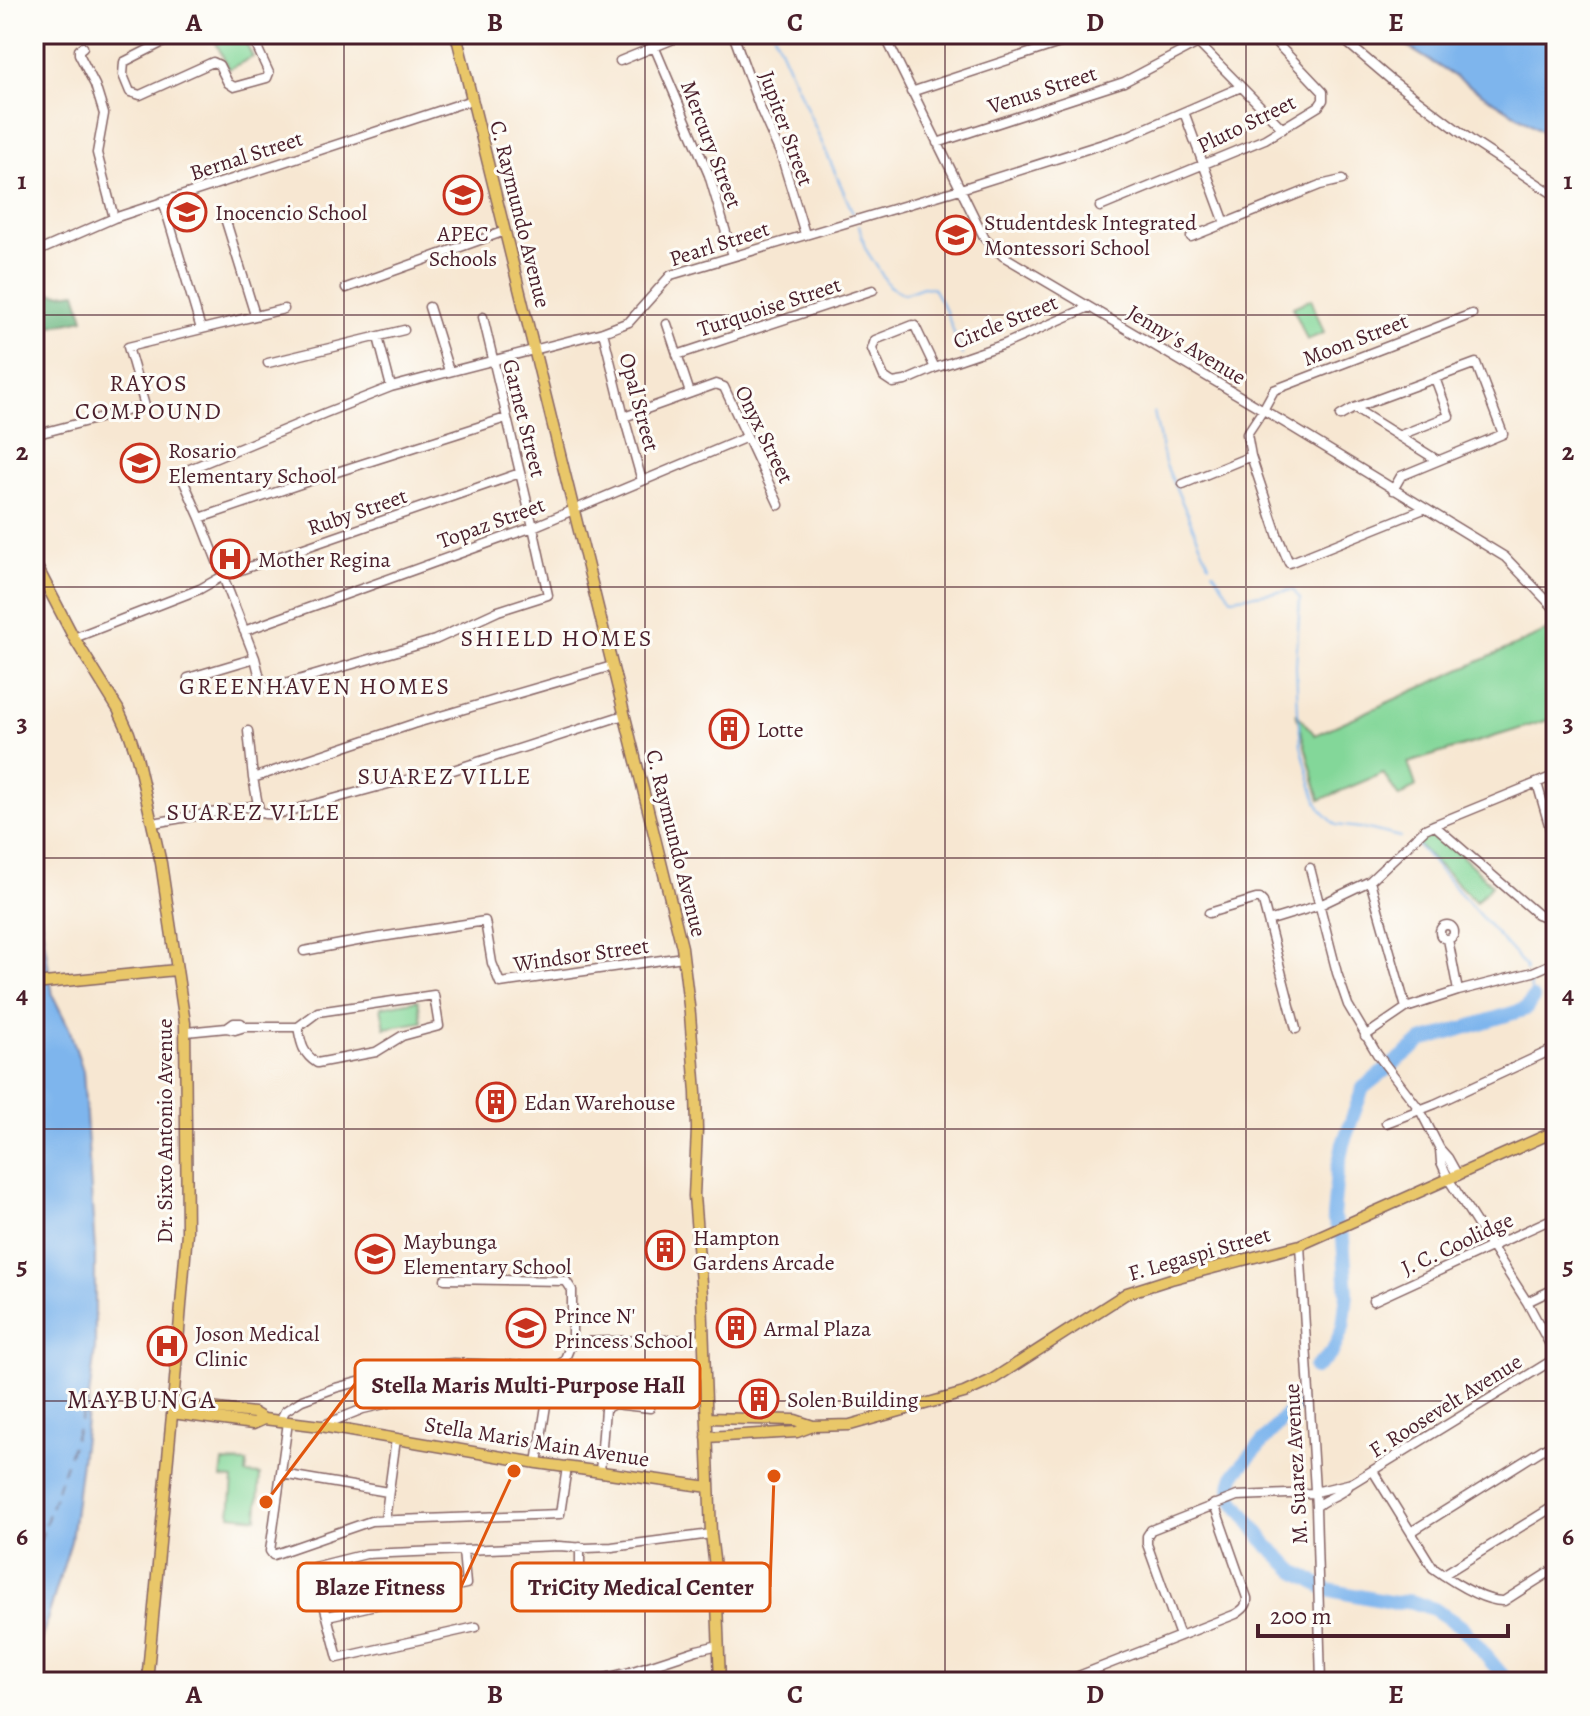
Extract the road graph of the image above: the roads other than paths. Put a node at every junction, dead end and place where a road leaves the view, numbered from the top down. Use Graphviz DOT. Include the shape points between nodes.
graph roads {
  1 [pos="179,34"];
  2 [pos="267,34"];
  3 [pos="456,34"];
  4 [pos="686,34"];
  5 [pos="733,34"];
  6 [pos="885,34"];
  7 [pos="1055,34"];
  8 [pos="1087,34"];
  9 [pos="1268,34"];
  10 [pos="1337,34"];
  11 [pos="253,37"];
  12 [pos="1196,38"];
  13 [pos="1059,44"];
  14 [pos="654,46"];
  15 [pos="83,47"];
  16 [pos="620,61"];
  17 [pos="1241,87"];
  18 [pos="911,92"];
  19 [pos="472,100"];
  20 [pos="1184,112"];
  21 [pos="1283,129"];
  22 [pos="937,143"];
  23 [pos="1203,165"];
  24 [pos="1342,180"];
  25 [pos="959,190"];
  26 [pos="1556,196"];
  27 [pos="163,201"];
  28 [pos="1100,207"];
  29 [pos="224,215"];
  30 [pos="114,218"];
  31 [pos="1225,223"];
  32 [pos="505,231"];
  33 [pos="805,234"];
  34 [pos="1191,237"];
  35 [pos="34,253"];
  36 [pos="733,256"];
  37 [pos="346,288"];
  38 [pos="873,290"];
  39 [pos="429,307"];
  40 [pos="1089,307"];
  41 [pos="284,309"];
  42 [pos="1472,314"];
  43 [pos="255,315"];
  44 [pos="483,317"];
  45 [pos="667,324"];
  46 [pos="201,329"];
  47 [pos="404,330"];
  48 [pos="603,332"];
  49 [pos="378,337"];
  50 [pos="535,349"];
  51 [pos="677,355"];
  52 [pos="493,361"];
  53 [pos="268,363"];
  54 [pos="935,368"];
  55 [pos="449,371"];
  56 [pos="1435,378"];
  57 [pos="391,387"];
  58 [pos="690,393"];
  59 [pos="1354,408"];
  60 [pos="1263,410"];
  61 [pos="1340,416"];
  62 [pos="624,417"];
  63 [pos="506,418"];
  64 [pos="34,435"];
  65 [pos="1398,436"];
  66 [pos="747,437"];
  67 [pos="1251,456"];
  68 [pos="1437,460"];
  69 [pos="520,473"];
  70 [pos="642,481"];
  71 [pos="1183,484"];
  72 [pos="1393,490"];
  73 [pos="779,505"];
  74 [pos="1424,509"];
  75 [pos="574,510"];
  76 [pos="200,518"];
  77 [pos="533,527"];
  78 [pos="34,561"];
  79 [pos="223,576"];
  80 [pos="1556,610"];
  81 [pos="244,631"];
  82 [pos="74,638"];
  83 [pos="255,658"];
  84 [pos="612,666"];
  85 [pos="188,678"];
  86 [pos="624,715"];
  87 [pos="248,731"];
  88 [pos="1556,775"];
  89 [pos="253,778"];
  90 [pos="1537,783"];
  91 [pos="259,811"];
  92 [pos="153,823"];
  93 [pos="1434,825"];
  94 [pos="1556,849"];
  95 [pos="1310,868"];
  96 [pos="1370,881"];
  97 [pos="1320,905"];
  98 [pos="1209,913"];
  99 [pos="1556,916"];
  100 [pos="1268,921"];
  101 [pos="1448,939"];
  102 [pos="304,951"];
  103 [pos="683,957"];
  104 [pos="1556,962"];
  105 [pos="176,970"];
  106 [pos="34,984"];
  107 [pos="1458,991"];
  108 [pos="1406,1008"];
  109 [pos="298,1027"];
  110 [pos="1296,1029"];
  111 [pos="186,1032"];
  112 [pos="1365,1036"];
  113 [pos="1556,1048"];
  114 [pos="1420,1110"];
  115 [pos="1386,1123"];
  116 [pos="1556,1131"];
  117 [pos="1454,1178"];
  118 [pos="1480,1216"];
  119 [pos="1556,1217"];
  120 [pos="1481,1229"];
  121 [pos="1300,1245"];
  122 [pos="1492,1247"];
  123 [pos="445,1279"];
  124 [pos="1556,1288"];
  125 [pos="1373,1301"];
  126 [pos="1527,1302"];
  127 [pos="704,1339"];
  128 [pos="572,1342"];
  129 [pos="1556,1357"];
  130 [pos="554,1366"];
  131 [pos="547,1396"];
  132 [pos="173,1408"];
  133 [pos="650,1408"];
  134 [pos="707,1418"];
  135 [pos="284,1422"];
  136 [pos="321,1426"];
  137 [pos="813,1426"];
  138 [pos="707,1437"];
  139 [pos="396,1439"];
  140 [pos="1556,1441"];
  141 [pos="537,1463"];
  142 [pos="567,1467"];
  143 [pos="1373,1471"];
  144 [pos="600,1472"];
  145 [pos="282,1474"];
  146 [pos="1352,1483"];
  147 [pos="709,1487"];
  148 [pos="1315,1491"];
  149 [pos="388,1492"];
  150 [pos="1214,1504"];
  151 [pos="1556,1505"];
  152 [pos="1316,1507"];
  153 [pos="385,1520"];
  154 [pos="1411,1532"];
  155 [pos="711,1534"];
  156 [pos="580,1547"];
  157 [pos="463,1551"];
  158 [pos="1556,1568"];
  159 [pos="1443,1575"];
  160 [pos="590,1604"];
  161 [pos="328,1616"];
  162 [pos="476,1627"];
  163 [pos="1180,1636"];
  164 [pos="719,1645"];
  165 [pos="147,1682"];
  166 [pos="588,1682"];
  167 [pos="720,1682"];
  168 [pos="1063,1682"];
  169 [pos="1321,1682"];
  1 -- 11 [label="street" via="124,62 130,92 140,95 213,62 234,87 267,78"];
  2 -- 11 [label="street"];
  3 -- 19 [label="main road, C. Raymundo Avenue"];
  4 -- 14 [label="street"];
  5 -- 33 [label="street, Jupiter Street" via="781,155"];
  6 -- 18 [label="street, Jenny's Avenue"];
  7 -- 13 [label="street"];
  8 -- 13 [label="street"];
  9 -- 21 [label="street, Pluto Street" via="1323,92 1319,106"];
  10 -- 26 [label="street" via="1472,141"];
  12 -- 17 [label="street"];
  12 -- 22 [label="street, Venus Street" via="1124,82"];
  13 -- 18 [label="street"];
  14 -- 16 [label="street"];
  14 -- 36 [label="street, Mercury Street" via="709,175"];
  15 -- 30 [label="street" via="79,54 104,114 97,153"];
  17 -- 20 [label="street, Pearl Street"];
  17 -- 21 [label="street"];
  18 -- 22 [label="street, Jenny's Avenue"];
  19 -- 27 [label="street, Bernal Street"];
  19 -- 32 [label="main road, C. Raymundo Avenue"];
  20 -- 23 [label="street"];
  20 -- 25 [label="street, Pearl Street" via="1128,136"];
  21 -- 23 [label="street, Pluto Street"];
  22 -- 25 [label="street, Jenny's Avenue"];
  23 -- 28 [label="street, Pluto Street"];
  23 -- 31 [label="street"];
  24 -- 31 [label="street"];
  25 -- 33 [label="street, Pearl Street"];
  25 -- 40 [label="street, Jenny's Avenue" via="985,239 1003,256"];
  27 -- 30 [label="street, Bernal Street"];
  27 -- 46 [label="street"];
  29 -- 43 [label="street"];
  30 -- 35 [label="street, Bernal Street"];
  31 -- 34 [label="street"];
  32 -- 37 [label="street"];
  32 -- 50 [label="main road, C. Raymundo Avenue"];
  33 -- 36 [label="street, Pearl Street"];
  36 -- 48 [label="street, Pearl Street" via="671,275 629,322"];
  38 -- 51 [label="street, Turquoise Street"];
  39 -- 55 [label="street"];
  40 -- 54 [label="street, Circle Street"];
  40 -- 60 [label="street, Jenny's Avenue"];
  41 -- 43 [label="street"];
  42 -- 60 [label="street, Moon Street" via="1287,384 1274,390"];
  43 -- 46 [label="street"];
  44 -- 52 [label="street, Garnet Street"];
  45 -- 51 [label="street"];
  46 -- 64 [label="street" via="128,347 145,406"];
  47 -- 49 [label="street"];
  48 -- 50 [label="street, Pearl Street"];
  48 -- 62 [label="street, Opal Street"];
  49 -- 53 [label="street"];
  49 -- 57 [label="street"];
  50 -- 52 [label="street, Pearl Street"];
  50 -- 75 [label="main road, C. Raymundo Avenue"];
  51 -- 58 [label="street"];
  52 -- 55 [label="street, Pearl Street"];
  52 -- 63 [label="street, Garnet Street"];
  54 -- 54 [label="street, Circle Street" via="893,383 884,377 872,345 913,325"];
  55 -- 57 [label="street, Pearl Street"];
  56 -- 59 [label="street"];
  56 -- 65 [label="street" via="1449,416"];
  56 -- 68 [label="street" via="1476,363 1503,434"];
  57 -- 76 [label="street, Pearl Street" via="180,473"];
  58 -- 62 [label="street, Onyx Street"];
  58 -- 66 [label="street, Onyx Street" via="716,384 724,387"];
  59 -- 61 [label="street"];
  59 -- 65 [label="street"];
  60 -- 67 [label="street" via="1247,434"];
  60 -- 72 [label="street, Jenny's Avenue"];
  62 -- 70 [label="street, Opal Street"];
  63 -- 69 [label="street, Garnet Street"];
  63 -- 76 [label="street"];
  65 -- 68 [label="street"];
  66 -- 70 [label="street, Topaz Street"];
  66 -- 73 [label="street, Onyx Street"];
  67 -- 71 [label="street"];
  67 -- 74 [label="street" via="1289,563"];
  68 -- 72 [label="street" via="1401,476"];
  69 -- 77 [label="street, Garnet Street"];
  69 -- 79 [label="street, Ruby Street"];
  70 -- 75 [label="street, Topaz Street"];
  72 -- 74 [label="street, Jenny's Avenue"];
  74 -- 80 [label="street, Jenny's Avenue" via="1505,557"];
  75 -- 77 [label="street, Topaz Street"];
  75 -- 84 [label="main road, C. Raymundo Avenue"];
  76 -- 79 [label="street"];
  77 -- 81 [label="street, Topaz Street"];
  77 -- 83 [label="street, Garnet Street" via="548,595 435,640 271,688 261,682"];
  78 -- 82 [label="main road, Dr. Sixto Antonio Avenue"];
  79 -- 81 [label="street"];
  79 -- 82 [label="street, Ruby Street"];
  81 -- 83 [label="street"];
  82 -- 92 [label="main road, Dr. Sixto Antonio Avenue" via="129,733"];
  83 -- 85 [label="street"];
  84 -- 86 [label="main road, C. Raymundo Avenue"];
  84 -- 89 [label="street"];
  86 -- 91 [label="street" via="447,772 278,814"];
  86 -- 103 [label="main road, C. Raymundo Avenue"];
  87 -- 89 [label="street"];
  88 -- 90 [label="street"];
  89 -- 91 [label="street"];
  90 -- 93 [label="street"];
  90 -- 94 [label="street"];
  91 -- 92 [label="street" via="252,806"];
  92 -- 105 [label="main road, Dr. Sixto Antonio Avenue"];
  93 -- 96 [label="street"];
  93 -- 99 [label="street" via="1537,914"];
  95 -- 97 [label="street"];
  96 -- 97 [label="street"];
  96 -- 108 [label="street"];
  97 -- 100 [label="street"];
  97 -- 112 [label="street" via="1344,994"];
  98 -- 100 [label="street" via="1260,899"];
  100 -- 110 [label="street"];
  101 -- 107 [label="street"];
  102 -- 103 [label="street, Windsor Street" via="485,921 500,983"];
  103 -- 127 [label="main road, C. Raymundo Avenue" via="696,1093 694,1185"];
  104 -- 107 [label="street"];
  105 -- 106 [label="main road"];
  105 -- 111 [label="main road, Dr. Sixto Antonio Avenue"];
  107 -- 108 [label="street"];
  108 -- 112 [label="street"];
  109 -- 109 [label="street" via="318,1012 434,995 439,1026 402,1036 376,1052 317,1063 302,1049"];
  109 -- 111 [label="street" via="234,1023"];
  111 -- 132 [label="main road, Dr. Sixto Antonio Avenue" via="187,1232"];
  112 -- 114 [label="street"];
  113 -- 114 [label="street"];
  114 -- 115 [label="street"];
  114 -- 117 [label="street" via="1441,1162"];
  116 -- 117 [label="main road, F. Legaspi Street"];
  117 -- 120 [label="street"];
  117 -- 121 [label="main road, F. Legaspi Street"];
  118 -- 120 [label="street"];
  119 -- 122 [label="street, J. C. Coolidge"];
  120 -- 122 [label="street"];
  121 -- 137 [label="main road, F. Legaspi Street" via="1127,1293 964,1393 850,1425"];
  121 -- 148 [label="street, M. Suarez Avenue"];
  122 -- 125 [label="street, J. C. Coolidge"];
  122 -- 126 [label="street"];
  123 -- 128 [label="street" via="566,1281 572,1290"];
  124 -- 126 [label="street"];
  126 -- 129 [label="street"];
  127 -- 128 [label="street"];
  127 -- 134 [label="main road, C. Raymundo Avenue"];
  128 -- 130 [label="street" via="564,1361"];
  129 -- 143 [label="street, F. Roosevelt Avenue"];
  130 -- 131 [label="street"];
  130 -- 135 [label="street" via="423,1365 310,1397 285,1411"];
  131 -- 136 [label="street" via="441,1393 363,1409"];
  131 -- 141 [label="street"];
  132 -- 135 [label="main road, Stella Maris Main Avenue" via="253,1424 264,1419"];
  132 -- 165 [label="main road, Dr. Sixto Antonio Avenue"];
  133 -- 144 [label="street" via="614,1404 605,1409"];
  134 -- 137 [label="main road, F. Legaspi Street" via="795,1420"];
  134 -- 138 [label="main road, C. Raymundo Avenue"];
  135 -- 136 [label="main road, Stella Maris Main Avenue"];
  135 -- 145 [label="street"];
  136 -- 139 [label="main road, Stella Maris Main Avenue"];
  137 -- 138 [label="main road, F. Legaspi Street" via="797,1432"];
  138 -- 147 [label="main road, C. Raymundo Avenue"];
  139 -- 141 [label="main road, Stella Maris Main Avenue"];
  139 -- 149 [label="street"];
  140 -- 154 [label="street"];
  141 -- 142 [label="main road, Stella Maris Main Avenue"];
  142 -- 144 [label="main road, Stella Maris Main Avenue"];
  142 -- 153 [label="street" via="560,1514"];
  143 -- 146 [label="street, F. Roosevelt Avenue"];
  143 -- 154 [label="street"];
  144 -- 147 [label="main road, Stella Maris Main Avenue"];
  145 -- 149 [label="street"];
  145 -- 153 [label="street" via="273,1555"];
  146 -- 148 [label="street, F. Roosevelt Avenue"];
  146 -- 152 [label="street, F. Roosevelt Avenue"];
  147 -- 155 [label="main road, C. Raymundo Avenue"];
  148 -- 150 [label="street, F. Roosevelt Avenue" via="1237,1496"];
  148 -- 152 [label="street, M. Suarez Avenue"];
  149 -- 153 [label="street"];
  150 -- 163 [label="street" via="1247,1603 1236,1614"];
  150 -- 163 [label="street, F. Roosevelt Avenue" via="1147,1536"];
  151 -- 159 [label="street"];
  152 -- 169 [label="street, M. Suarez Avenue"];
  154 -- 159 [label="street"];
  155 -- 156 [label="street"];
  155 -- 164 [label="main road, C. Raymundo Avenue"];
  156 -- 157 [label="street"];
  156 -- 160 [label="street"];
  157 -- 161 [label="street" via="466,1584"];
  157 -- 161 [label="street" via="366,1554 314,1567"];
  158 -- 159 [label="street" via="1504,1601"];
  161 -- 162 [label="street" via="338,1658"];
  163 -- 168 [label="street"];
  164 -- 166 [label="street"];
  164 -- 167 [label="main road, C. Raymundo Avenue"];
}
